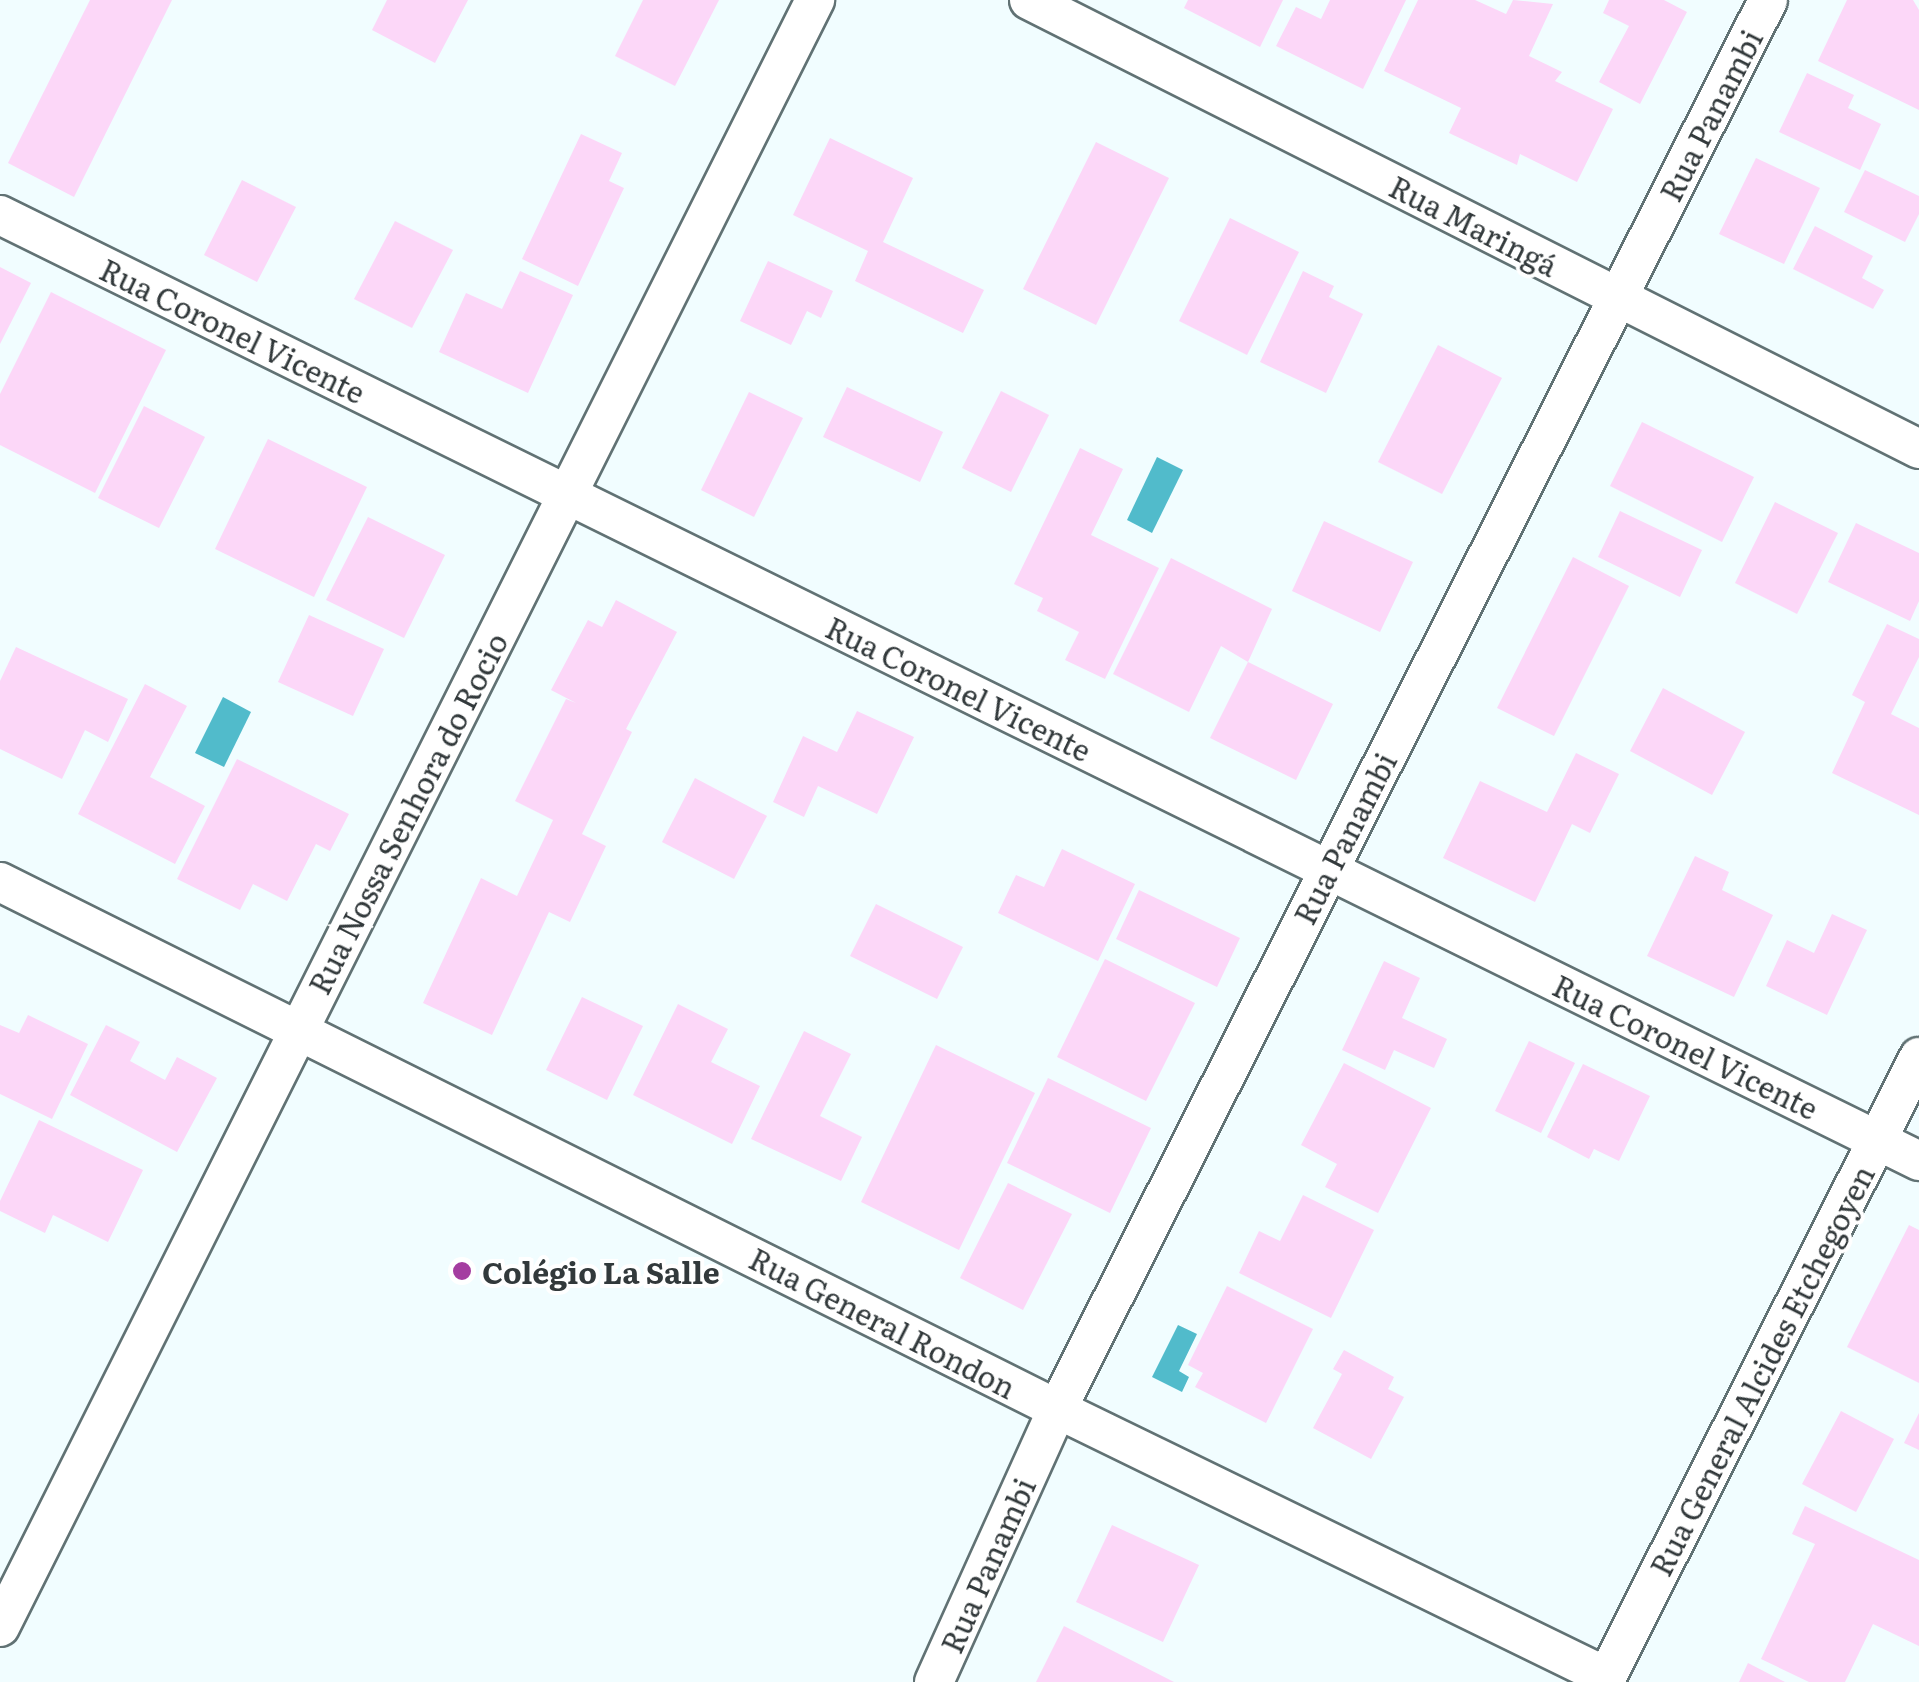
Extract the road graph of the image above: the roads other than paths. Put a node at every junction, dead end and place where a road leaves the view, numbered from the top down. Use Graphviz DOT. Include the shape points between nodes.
graph roads {
  1 [pos="815,0"];
  2 [pos="1029,0"];
  3 [pos="1768,0"];
  4 [pos="0,214"];
  5 [pos="1618,298"];
  6 [pos="1919,449"];
  7 [pos="567,495"];
  8 [pos="1328,869"];
  9 [pos="0,882"];
  10 [pos="299,1028"];
  11 [pos="1919,1058"];
  12 [pos="1877,1140"];
  13 [pos="1919,1160"];
  14 [pos="1057,1409"];
  15 [pos="0,1627"];
  16 [pos="1605,1679"];
  17 [pos="934,1682"];
  1 -- 7 [label="street, Rua Nossa Senhora do Rocio"];
  2 -- 5 [label="street, Rua Maringá"];
  3 -- 5 [label="street, Rua Panambi"];
  4 -- 7 [label="street, Rua Coronel Vicente"];
  5 -- 6 [label="street, Rua Maringá"];
  5 -- 8 [label="street, Rua Panambi"];
  7 -- 8 [label="street, Rua Coronel Vicente"];
  7 -- 10 [label="street, Rua Nossa Senhora do Rocio"];
  8 -- 12 [label="street, Rua Coronel Vicente"];
  8 -- 14 [label="street, Rua Panambi"];
  9 -- 10 [label="street, Rua General Rondon"];
  10 -- 14 [label="street, Rua General Rondon"];
  10 -- 15 [label="street, Rua Nossa Senhora do Rocio"];
  11 -- 12 [label="street, Rua General Alcides Etchegoyen"];
  12 -- 13 [label="street, Rua Coronel Vicente"];
  12 -- 16 [label="street, Rua General Alcides Etchegoyen"];
  14 -- 16 [label="street, Rua General Rondon"];
  14 -- 17 [label="street, Rua Panambi"];
}
